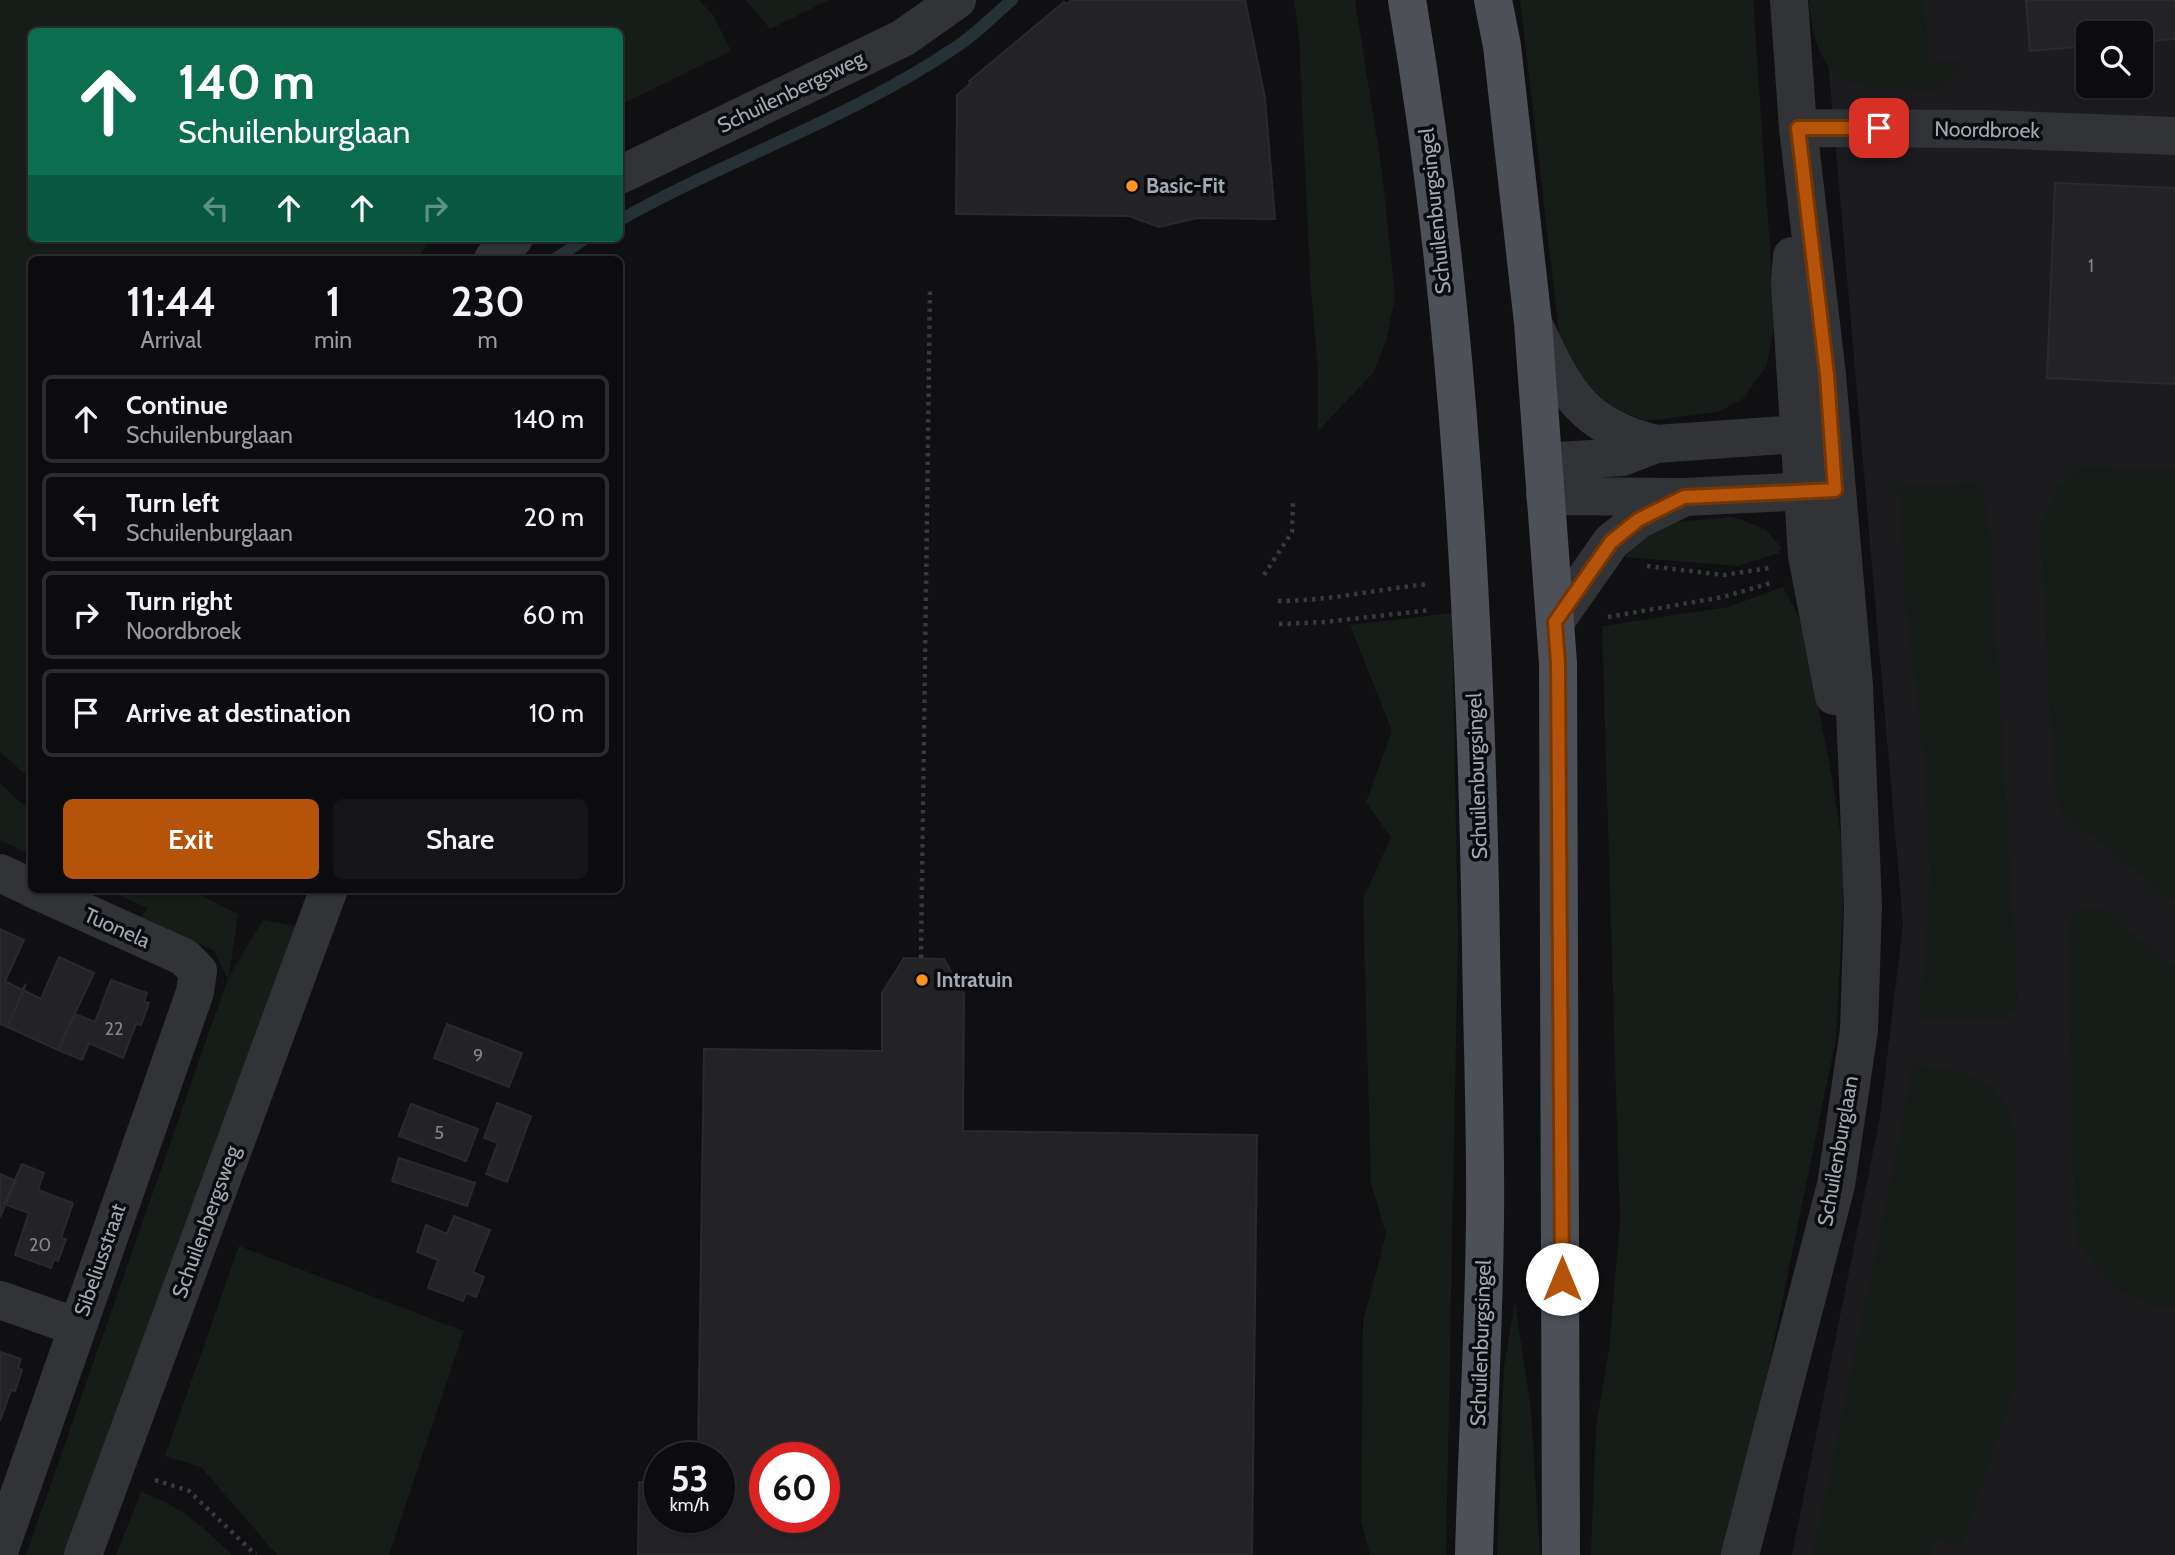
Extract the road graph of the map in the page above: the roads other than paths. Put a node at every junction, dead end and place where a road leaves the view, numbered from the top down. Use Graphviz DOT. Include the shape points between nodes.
graph roads {
  1 [pos="957,0"];
  2 [pos="1407,0"];
  3 [pos="1493,0"];
  4 [pos="1789,0"];
  5 [pos="1798,128"];
  6 [pos="2175,136"];
  7 [pos="623,174"];
  8 [pos="509,242"];
  9 [pos="495,256"];
  10 [pos="1533,323"];
  11 [pos="1817,433"];
  12 [pos="1656,444"];
  13 [pos="1545,479"];
  14 [pos="1820,491"];
  15 [pos="1684,497"];
  16 [pos="1555,622"];
  17 [pos="0,873"];
  18 [pos="28,887"];
  19 [pos="41,893"];
  20 [pos="328,893"];
  21 [pos="198,971"];
  22 [pos="0,1300"];
  23 [pos="77,1327"];
  24 [pos="0,1549"];
  25 [pos="83,1555"];
  26 [pos="1474,1555"];
  27 [pos="1561,1555"];
  28 [pos="1740,1555"];
  1 -- 7 [label="street, Schuilenbergsweg" via="903,38"];
  2 -- 26 [label="main road, Schuilenburgsingel" via="1421,82 1450,343 1471,619 1485,1217"];
  3 -- 10 [label="main road"];
  4 -- 5 [label="street, Schuilenburglaan"];
  5 -- 6 [label="street, Noordbroek"];
  5 -- 11 [label="street, Schuilenburglaan"];
  8 -- 9 [label="street"];
  10 -- 12 [label="street" via="1560,382 1578,405 1625,437"];
  10 -- 13 [label="main road"];
  11 -- 12 [label="street"];
  11 -- 14 [label="street, Schuilenburglaan"];
  12 -- 13 [label="street"];
  13 -- 15 [label="street"];
  13 -- 16 [label="main road"];
  14 -- 15 [label="street"];
  14 -- 28 [label="street, Schuilenburglaan" via="1854,686 1863,906 1857,1043 1836,1185"];
  15 -- 16 [label="street" via="1638,520 1611,542"];
  16 -- 27 [label="main road"];
  17 -- 18 [label="street, Tuonela"];
  19 -- 21 [label="street, Tuonela" via="184,957"];
  20 -- 25 [label="street, Schuilenbergsweg"];
  21 -- 23 [label="street, Sibeliusstraat" via="195,992"];
  22 -- 23 [label="street"];
  23 -- 24 [label="street, Sibeliusstraat"];
}
